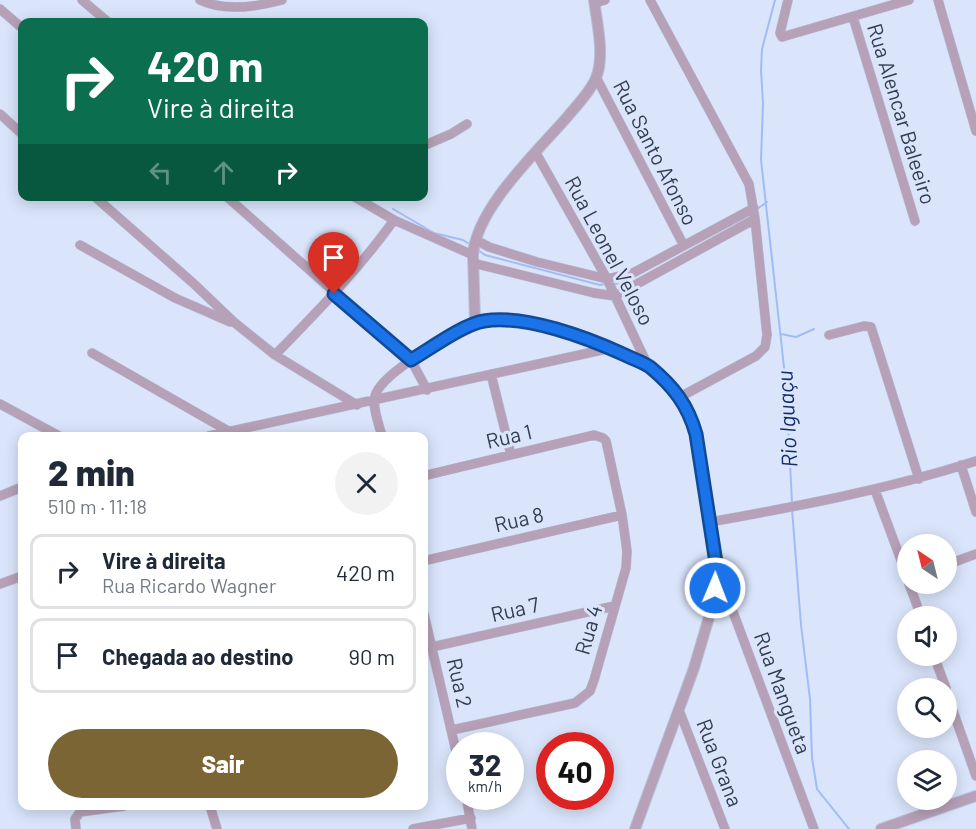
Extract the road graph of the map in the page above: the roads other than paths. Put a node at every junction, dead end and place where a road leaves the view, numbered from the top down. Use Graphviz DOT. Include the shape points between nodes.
graph roads {
  1 [pos="82,0"];
  2 [pos="200,0"];
  3 [pos="282,0"];
  4 [pos="650,0"];
  5 [pos="788,0"];
  6 [pos="909,0"];
  7 [pos="938,0"];
  8 [pos="598,1"];
  9 [pos="0,9"];
  10 [pos="853,17"];
  11 [pos="103,18"];
  12 [pos="18,25"];
  13 [pos="596,77"];
  14 [pos="0,114"];
  15 [pos="467,124"];
  16 [pos="18,130"];
  17 [pos="976,131"];
  18 [pos="428,144"];
  19 [pos="536,153"];
  20 [pos="100,201"];
  21 [pos="232,201"];
  22 [pos="362,201"];
  23 [pos="754,212"];
  24 [pos="394,220"];
  25 [pos="915,221"];
  26 [pos="683,244"];
  27 [pos="80,245"];
  28 [pos="474,251"];
  29 [pos="611,287"];
  30 [pos="334,294"];
  31 [pos="475,322"];
  32 [pos="235,323"];
  33 [pos="829,335"];
  34 [pos="611,348"];
  35 [pos="92,353"];
  36 [pos="275,355"];
  37 [pos="411,360"];
  38 [pos="648,366"];
  39 [pos="491,374"];
  40 [pos="426,390"];
  41 [pos="680,397"];
  42 [pos="374,402"];
  43 [pos="0,404"];
  44 [pos="357,405"];
  45 [pos="51,432"];
  46 [pos="230,432"];
  47 [pos="381,432"];
  48 [pos="603,438"];
  49 [pos="511,455"];
  50 [pos="976,460"];
  51 [pos="961,465"];
  52 [pos="428,475"];
  53 [pos="918,479"];
  54 [pos="18,489"];
  55 [pos="875,490"];
  56 [pos="0,496"];
  57 [pos="976,512"];
  58 [pos="622,515"];
  59 [pos="710,522"];
  60 [pos="897,549"];
  61 [pos="976,554"];
  62 [pos="428,560"];
  63 [pos="957,561"];
  64 [pos="717,569"];
  65 [pos="18,577"];
  66 [pos="0,584"];
  67 [pos="614,606"];
  68 [pos="428,648"];
  69 [pos="428,651"];
  70 [pos="680,710"];
  71 [pos="957,722"];
  72 [pos="452,730"];
  73 [pos="976,776"];
  74 [pos="976,796"];
  75 [pos="92,810"];
  76 [pos="211,810"];
  77 [pos="469,810"];
  78 [pos="471,818"];
  79 [pos="76,829"];
  80 [pos="217,829"];
  81 [pos="413,829"];
  82 [pos="472,829"];
  83 [pos="635,829"];
  84 [pos="726,829"];
  85 [pos="814,829"];
  86 [pos="881,829"];
  1 -- 11 [label="street"];
  2 -- 3 [label="street" via="236,8"];
  4 -- 23 [label="street" via="749,184"];
  5 -- 10 [label="street" via="780,35 785,37"];
  6 -- 10 [label="street"];
  7 -- 17 [label="street"];
  8 -- 13 [label="street"];
  9 -- 12 [label="street"];
  10 -- 25 [label="street, Rua Alencar Baleeiro"];
  13 -- 19 [label="street" via="577,106"];
  13 -- 26 [label="street, Rua Santo Afonso"];
  14 -- 16 [label="street"];
  15 -- 18 [label="street"];
  19 -- 28 [label="street" via="488,213"];
  19 -- 29 [label="street, Rua Leonel Veloso"];
  20 -- 32 [label="street"];
  21 -- 30 [label="street"];
  22 -- 24 [label="street"];
  23 -- 26 [label="street"];
  23 -- 29 [label="street"];
  23 -- 41 [label="street" via="765,347 756,356"];
  24 -- 28 [label="street"];
  24 -- 30 [label="street"];
  26 -- 29 [label="street"];
  27 -- 32 [label="street" via="175,298"];
  28 -- 29 [label="street" via="489,247"];
  28 -- 29 [label="street" via="594,293"];
  28 -- 31 [label="street"];
  29 -- 38 [label="street, Rua Leonel Veloso"];
  30 -- 36 [label="street"];
  30 -- 37 [label="street"];
  31 -- 34 [label="street" via="510,320"];
  31 -- 37 [label="street"];
  32 -- 36 [label="street"];
  33 -- 53 [label="street" via="871,327"];
  34 -- 38 [label="street"];
  34 -- 39 [label="street"];
  35 -- 46 [label="street"];
  36 -- 44 [label="street"];
  37 -- 40 [label="street"];
  37 -- 42 [label="street" via="383,382"];
  38 -- 41 [label="street"];
  39 -- 40 [label="street"];
  39 -- 49 [label="street"];
  40 -- 42 [label="street"];
  41 -- 59 [label="street" via="696,434"];
  42 -- 44 [label="street"];
  42 -- 47 [label="street"];
  43 -- 45 [label="street"];
  44 -- 46 [label="street"];
  48 -- 49 [label="street, Rua 1" via="594,435"];
  48 -- 58 [label="street, Rua 4"];
  49 -- 52 [label="street, Rua 1"];
  50 -- 51 [label="street"];
  51 -- 53 [label="street"];
  51 -- 57 [label="street"];
  53 -- 55 [label="street"];
  54 -- 56 [label="street"];
  55 -- 59 [label="street"];
  55 -- 60 [label="street"];
  58 -- 62 [label="street, Rua 8"];
  58 -- 67 [label="street, Rua 4" via="626,568"];
  59 -- 64 [label="street"];
  61 -- 63 [label="street"];
  64 -- 70 [label="street" via="712,607"];
  64 -- 85 [label="street, Rua Mangueta"];
  65 -- 66 [label="street"];
  67 -- 68 [label="street, Rua 7"];
  67 -- 72 [label="street, Rua 4" via="594,680 585,697 575,703"];
  69 -- 72 [label="street, Rua 2"];
  70 -- 83 [label="street"];
  70 -- 84 [label="street, Rua Grana"];
  71 -- 73 [label="street"];
  74 -- 86 [label="street"];
  75 -- 79 [label="street" via="77,814"];
  76 -- 80 [label="street"];
  77 -- 78 [label="street"];
  78 -- 81 [label="street"];
  78 -- 82 [label="street"];
}
